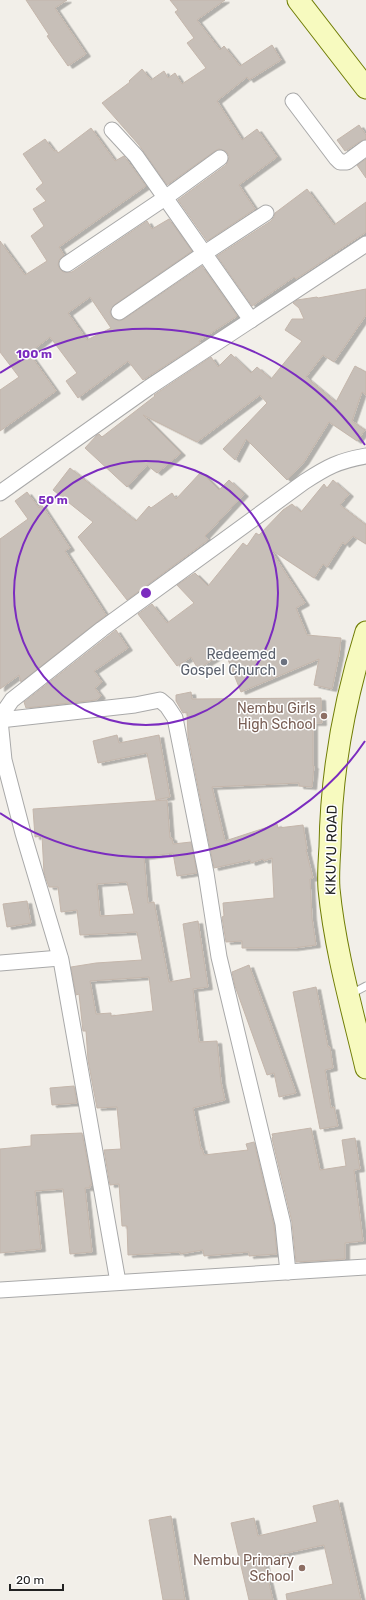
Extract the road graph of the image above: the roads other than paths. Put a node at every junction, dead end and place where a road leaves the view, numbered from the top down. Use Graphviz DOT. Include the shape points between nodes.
graph roads {
  1 [pos="298,0"];
  2 [pos="366,88"];
  3 [pos="293,101"];
  4 [pos="112,130"];
  5 [pos="366,148"];
  6 [pos="220,158"];
  7 [pos="165,198"];
  8 [pos="266,213"];
  9 [pos="366,244"];
  10 [pos="205,253"];
  11 [pos="67,264"];
  12 [pos="119,312"];
  13 [pos="251,320"];
  14 [pos="366,456"];
  15 [pos="0,493"];
  16 [pos="366,632"];
  17 [pos="1,715"];
  18 [pos="60,958"];
  19 [pos="0,963"];
  20 [pos="358,990"];
  21 [pos="366,1068"];
  22 [pos="366,1267"];
  23 [pos="288,1272"];
  24 [pos="118,1282"];
  25 [pos="0,1290"];
  1 -- 2 [label="main road"];
  3 -- 5 [label="street" via="340,162 347,162"];
  4 -- 7 [label="street" via="136,156"];
  6 -- 7 [label="street"];
  7 -- 10 [label="street"];
  7 -- 11 [label="street"];
  8 -- 10 [label="street"];
  9 -- 13 [label="street"];
  10 -- 12 [label="street"];
  10 -- 13 [label="street"];
  13 -- 15 [label="street" via="148,388"];
  14 -- 17 [label="street" via="327,467 304,482 102,629 12,700"];
  16 -- 20 [label="main road, KIKUYU ROAD" via="340,734 330,810 329,888 337,943"];
  17 -- 18 [label="street" via="4,760"];
  17 -- 23 [label="street" via="135,705 160,700 175,718 206,873 219,957 284,1224"];
  18 -- 19 [label="street"];
  18 -- 24 [label="street"];
  20 -- 21 [label="main road, KIKUYU ROAD"];
  22 -- 23 [label="street"];
  23 -- 24 [label="street"];
  24 -- 25 [label="street"];
}
